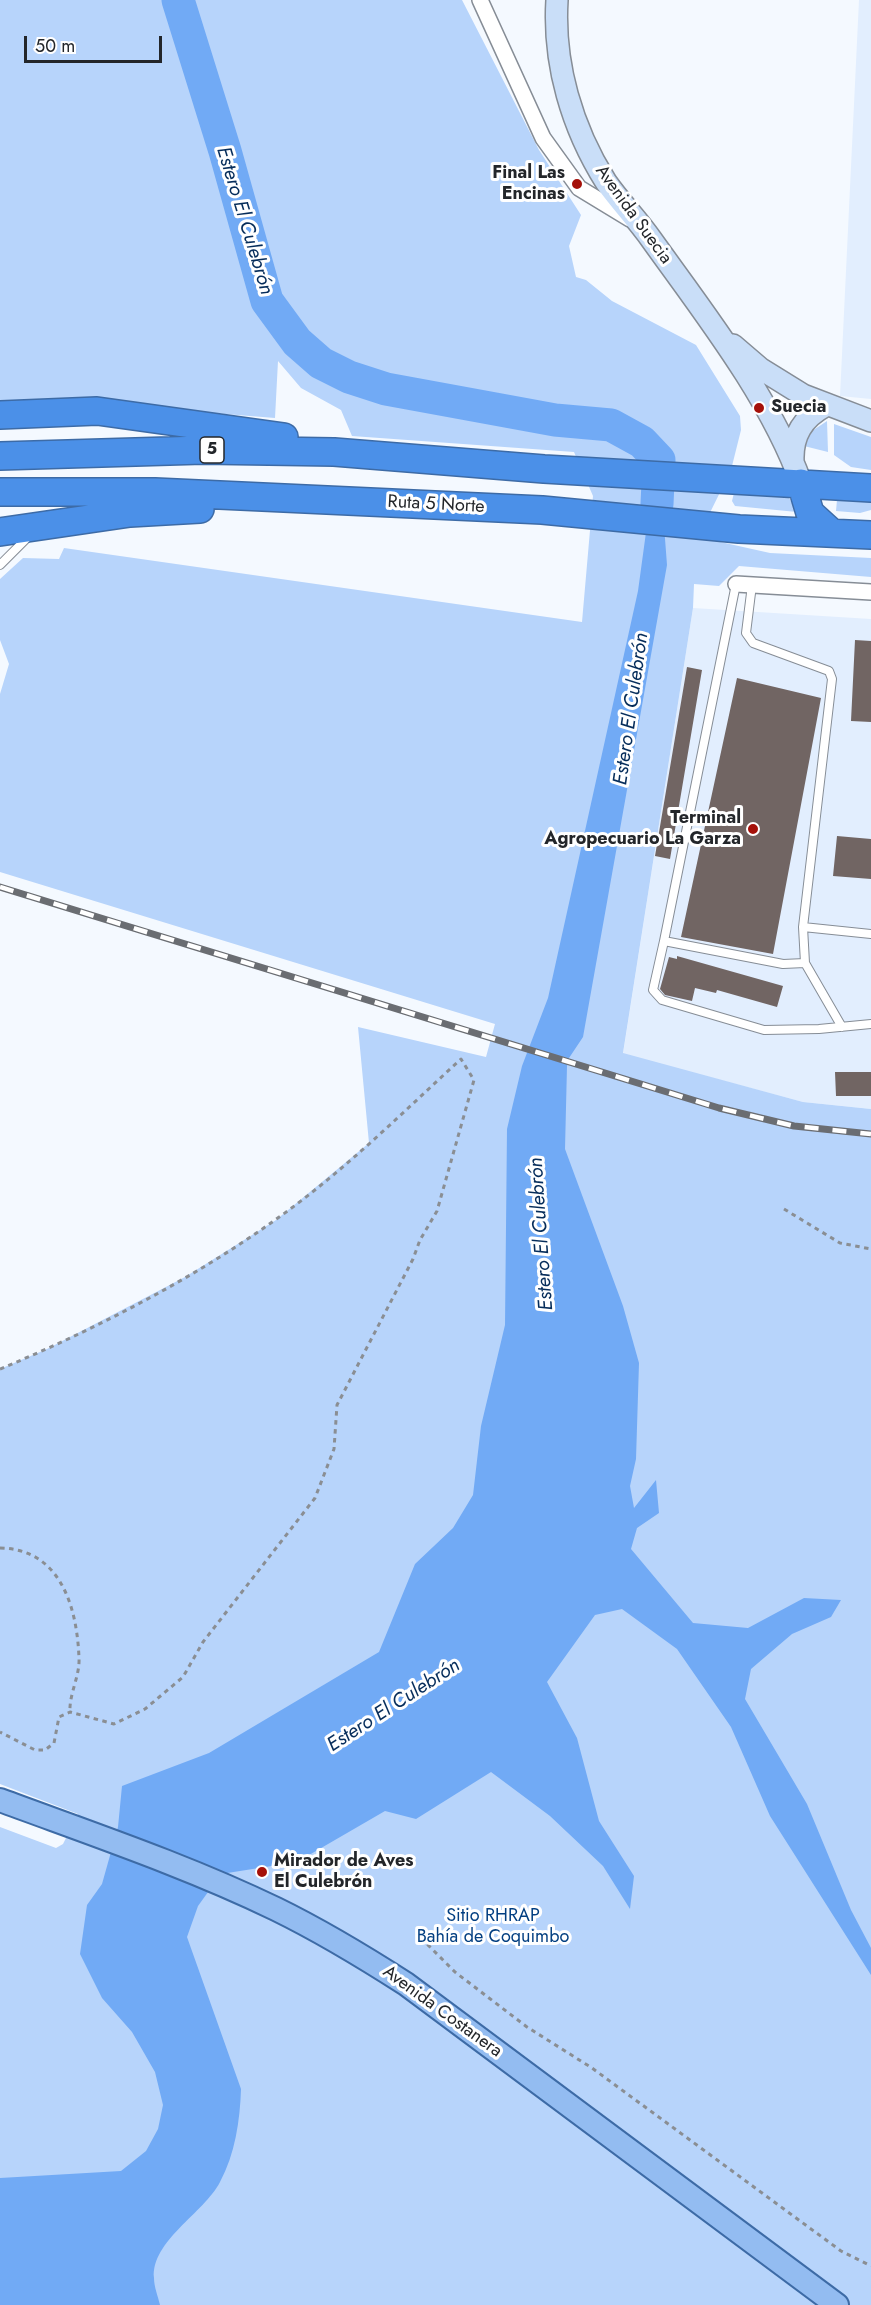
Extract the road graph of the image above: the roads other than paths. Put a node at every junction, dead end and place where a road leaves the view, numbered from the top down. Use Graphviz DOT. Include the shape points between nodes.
graph roads {
  1 [pos="480,0"];
  2 [pos="557,0"];
  3 [pos="641,225"];
  4 [pos="706,316"];
  5 [pos="825,406"];
  6 [pos="0,415"];
  7 [pos="869,419"];
  8 [pos="0,456"];
  9 [pos="424,458"];
  10 [pos="797,472"];
  11 [pos="871,488"];
  12 [pos="0,492"];
  13 [pos="308,499"];
  14 [pos="38,528"];
  15 [pos="856,531"];
  16 [pos="0,532"];
  17 [pos="0,565"];
  18 [pos="736,585"];
  19 [pos="752,585"];
  20 [pos="871,592"];
  21 [pos="803,927"];
  22 [pos="871,934"];
  23 [pos="664,941"];
  24 [pos="805,963"];
  25 [pos="871,1024"];
  26 [pos="842,1027"];
  27 [pos="0,1800"];
  28 [pos="837,2305"];
  1 -- 3 [label="street" via="543,138 579,188"];
  2 -- 3 [label="main road, Avenida Suecia" via="559,59 572,111 607,183"];
  3 -- 4 [label="main road, Avenida Suecia"];
  4 -- 5 [label="main road, Avenida Suecia" via="761,369"];
  4 -- 10 [label="main road, Avenida Suecia" via="770,415"];
  5 -- 7 [label="main road, Avenida Suecia"];
  5 -- 10 [label="main road" via="801,426 795,439"];
  6 -- 9 [label="highway" via="123,413"];
  8 -- 9 [label="highway, 5" via="203,450"];
  9 -- 10 [label="highway, 5" via="737,481"];
  10 -- 11 [label="highway, 5"];
  10 -- 15 [label="highway" via="810,513"];
  12 -- 13 [label="highway, Ruta 5 Norte" via="155,492"];
  13 -- 14 [label="highway" via="130,513"];
  13 -- 15 [label="highway, Ruta 5 Norte" via="542,510 739,529"];
  14 -- 16 [label="highway"];
  14 -- 17 [label="lane"];
  18 -- 19 [label="street"];
  18 -- 23 [label="lane"];
  19 -- 20 [label="street"];
  19 -- 21 [label="lane" via="746,633 753,643 829,670 832,679"];
  21 -- 22 [label="lane"];
  21 -- 24 [label="lane"];
  23 -- 24 [label="lane" via="783,964"];
  23 -- 26 [label="lane" via="653,990 662,1000 765,1030"];
  24 -- 26 [label="lane"];
  25 -- 26 [label="lane"];
  27 -- 28 [label="main road, Avenida Costanera" via="218,1884 315,1929 406,1984"];
}
